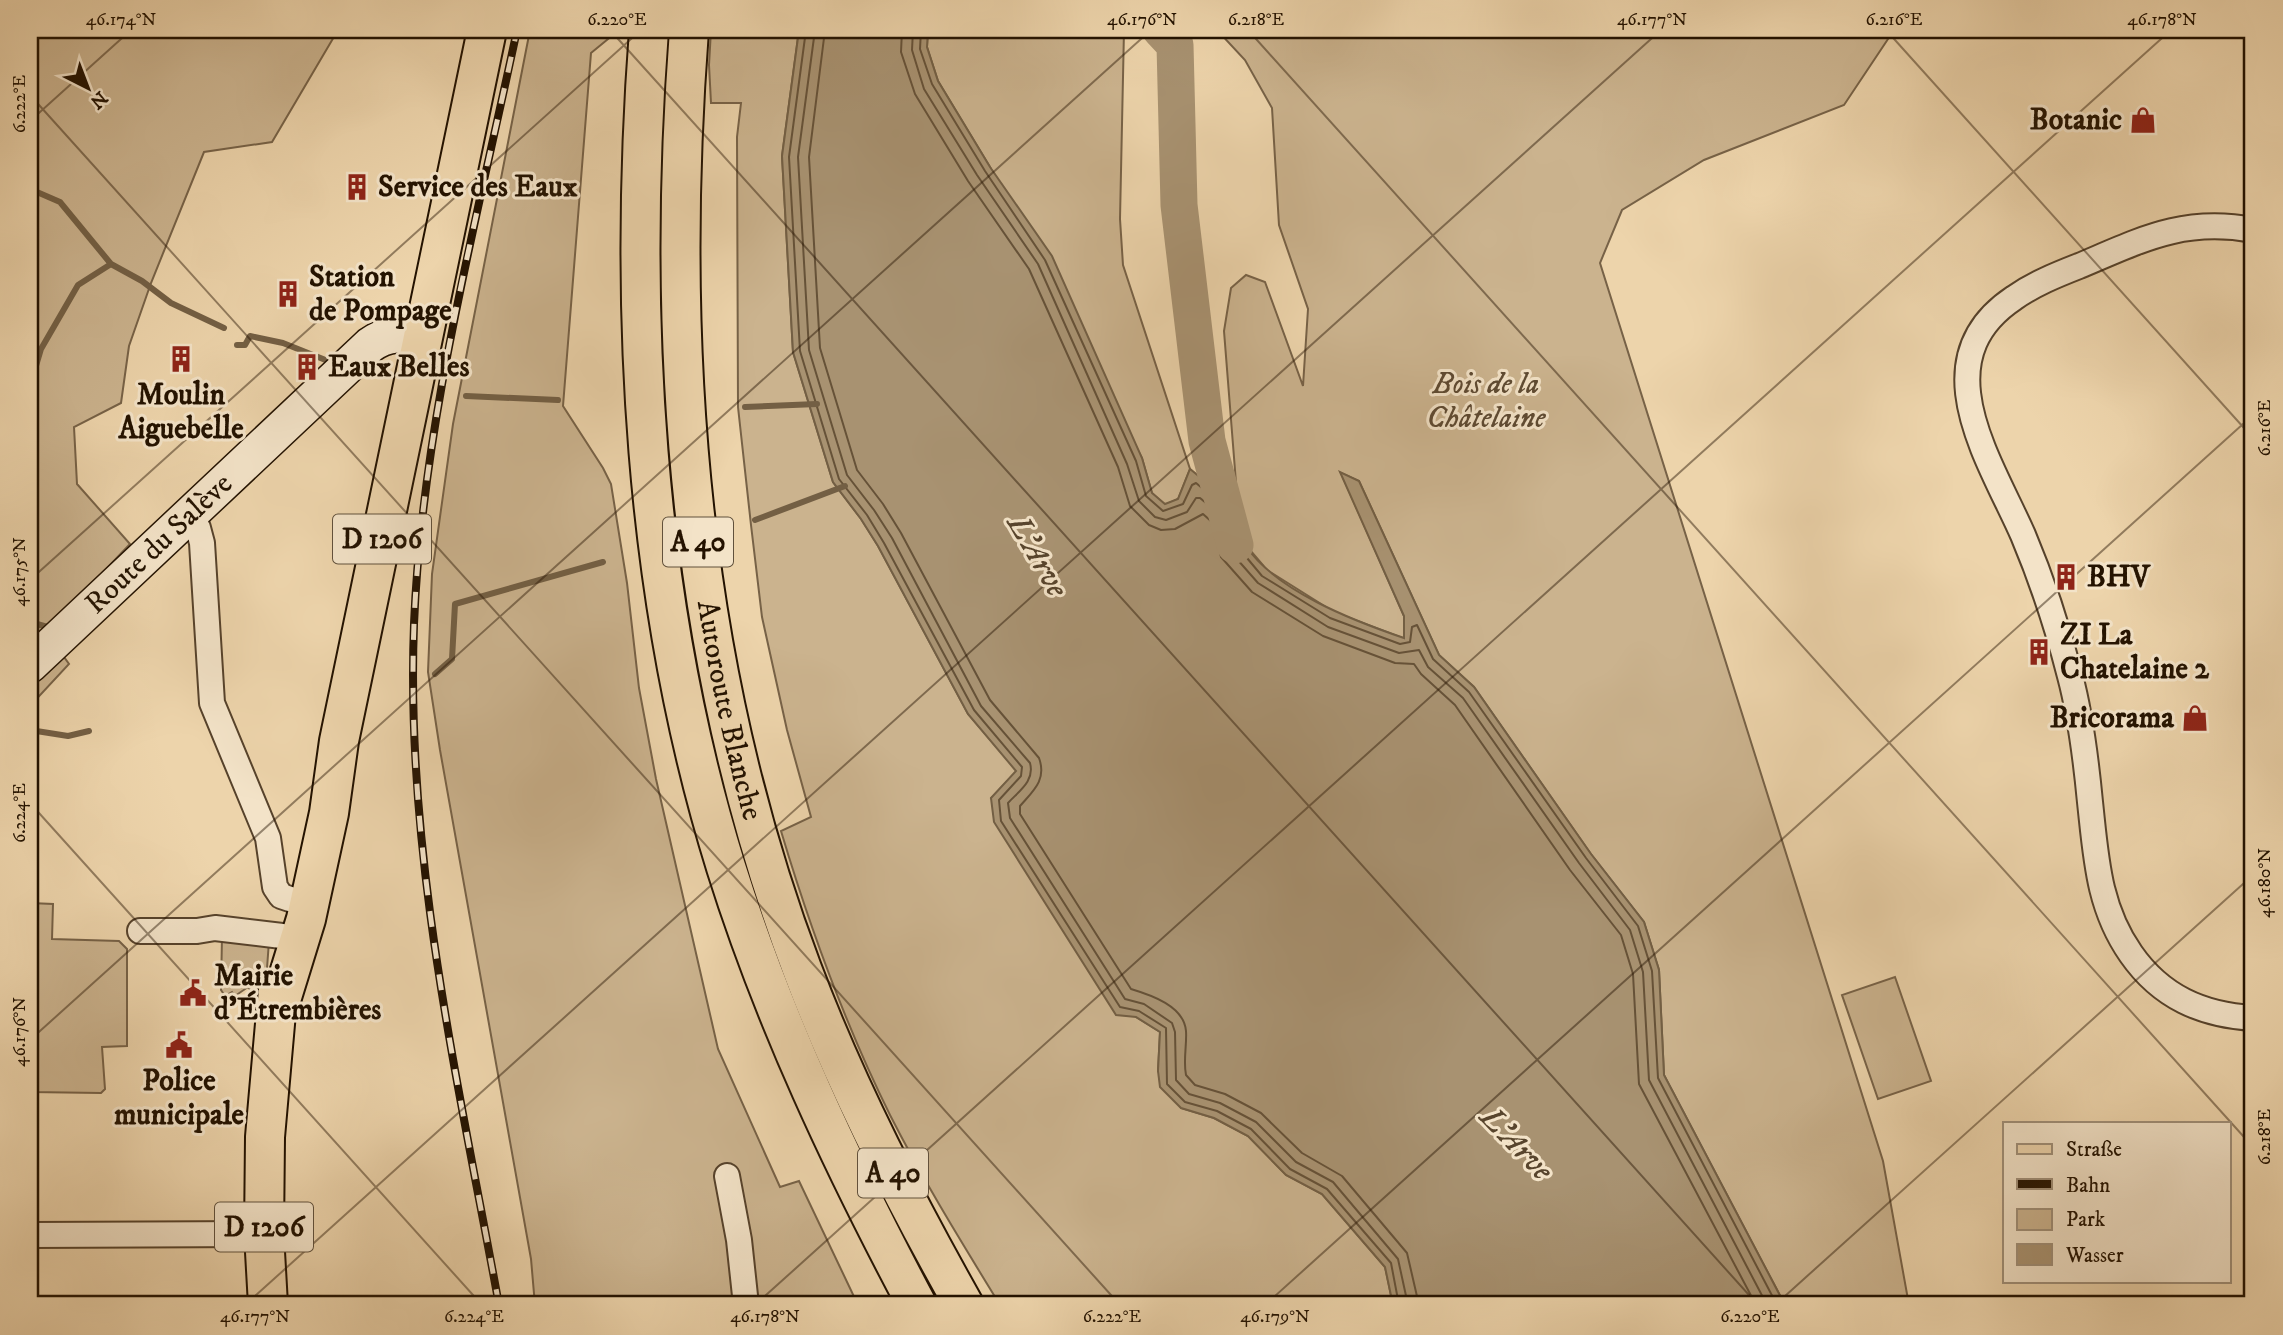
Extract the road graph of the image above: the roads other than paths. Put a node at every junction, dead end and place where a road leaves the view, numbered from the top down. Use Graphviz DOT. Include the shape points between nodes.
graph roads {
  1 [pos="487,30"];
  2 [pos="649,30"];
  3 [pos="688,30"];
  4 [pos="2253,230"];
  5 [pos="423,337"];
  6 [pos="191,514"];
  7 [pos="30,666"];
  8 [pos="339,741"];
  9 [pos="290,899"];
  10 [pos="141,931"];
  11 [pos="291,937"];
  12 [pos="2253,1018"];
  13 [pos="799,1064"];
  14 [pos="727,1176"];
  15 [pos="264,1234"];
  16 [pos="30,1235"];
  17 [pos="268,1305"];
  18 [pos="746,1305"];
  19 [pos="896,1305"];
  20 [pos="917,1305"];
  21 [pos="964,1305"];
  1 -- 5 [label="main road, D 1206"];
  2 -- 13 [label="main road, Autoroute Blanche / A 40" via="641,190 642,324 648,436 672,637 726,867"];
  3 -- 21 [label="main road, Autoroute Blanche / A 40" via="680,243 687,435 698,547 734,743 775,893 829,1037 881,1152"];
  4 -- 12 [label="street" via="2224,225 2177,229 2030,288 2000,309 1979,335 1967,381 1977,437 2023,535 2071,678 2107,910 2132,956 2157,984 2210,1012"];
  5 -- 6 [label="street, Route du Salève" via="396,334 370,345"];
  5 -- 8 [label="main road, D 1206"];
  6 -- 7 [label="street, Route du Salève"];
  6 -- 9 [label="street" via="202,543 212,703 268,838 275,887"];
  8 -- 9 [label="main road, D 1206" via="306,828"];
  8 -- 11 [label="main road, D 1206" via="329,813"];
  9 -- 11 [label="main road, D 1206"];
  10 -- 11 [label="street" via="215,928"];
  11 -- 15 [label="main road, D 1206" via="277,1013 265,1137"];
  13 -- 19 [label="main road"];
  13 -- 20 [label="main road, Autoroute Blanche / A 40"];
  14 -- 18 [label="street"];
  15 -- 16 [label="street"];
  15 -- 17 [label="main road, D 1206"];
}
